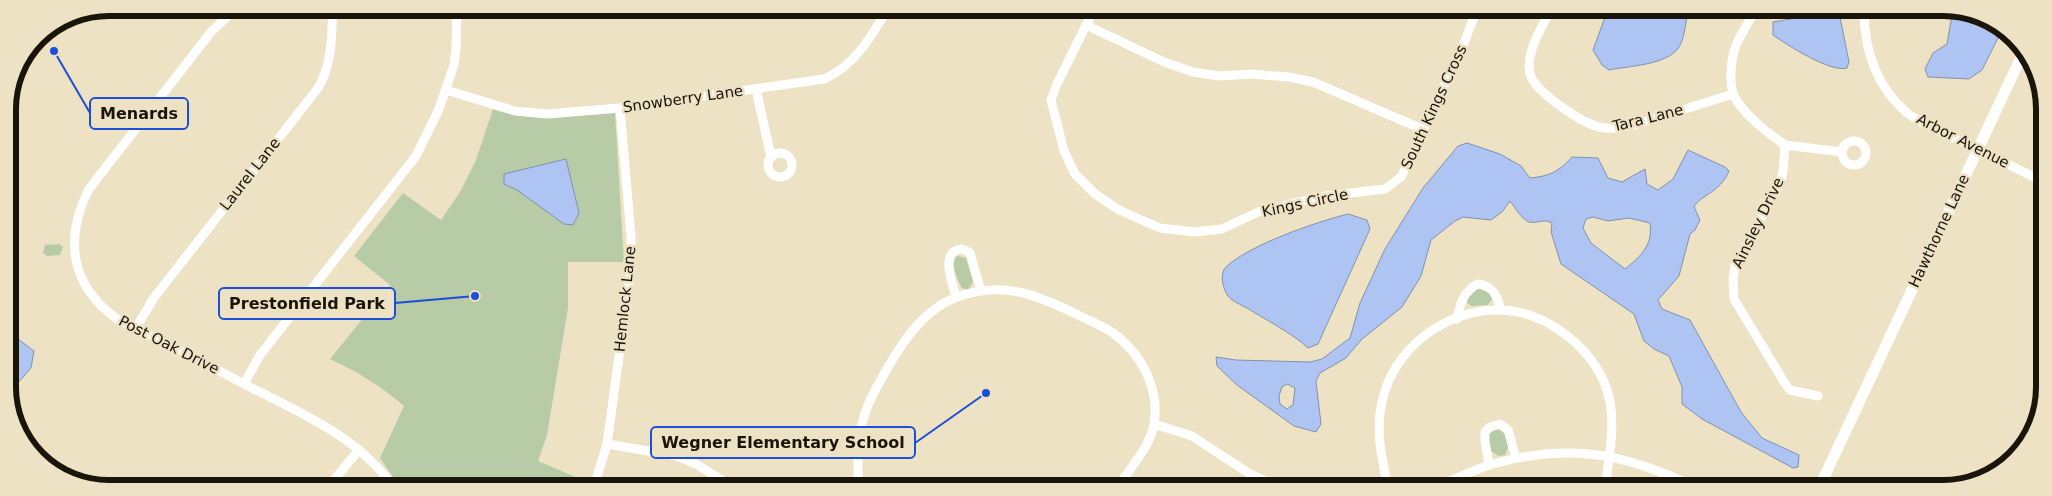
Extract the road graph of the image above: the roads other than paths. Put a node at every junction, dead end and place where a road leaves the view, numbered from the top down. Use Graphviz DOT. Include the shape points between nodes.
graph roads {
  1 [pos="228,16"];
  2 [pos="333,16"];
  3 [pos="457,16"];
  4 [pos="883,16"];
  5 [pos="1090,16"];
  6 [pos="1474,16"];
  7 [pos="1548,16"];
  8 [pos="1752,16"];
  9 [pos="1864,16"];
  10 [pos="1086,25"];
  11 [pos="2020,59"];
  12 [pos="756,89"];
  13 [pos="446,90"];
  14 [pos="1733,94"];
  15 [pos="620,108"];
  16 [pos="1422,129"];
  17 [pos="1785,145"];
  18 [pos="1978,150"];
  19 [pos="1842,152"];
  20 [pos="771,157"];
  21 [pos="1401,177"];
  22 [pos="2036,178"];
  23 [pos="981,291"];
  24 [pos="956,297"];
  25 [pos="1500,310"];
  26 [pos="1457,319"];
  27 [pos="136,328"];
  28 [pos="244,384"];
  29 [pos="1818,396"];
  30 [pos="1154,424"];
  31 [pos="607,444"];
  32 [pos="359,450"];
  33 [pos="1609,456"];
  34 [pos="1516,458"];
  35 [pos="1489,465"];
  36 [pos="334,480"];
  37 [pos="388,480"];
  38 [pos="596,480"];
  39 [pos="722,480"];
  40 [pos="859,480"];
  41 [pos="1124,480"];
  42 [pos="1263,480"];
  43 [pos="1387,480"];
  44 [pos="1452,480"];
  45 [pos="1606,480"];
  46 [pos="1678,480"];
  47 [pos="1823,480"];
  1 -- 27 [label="street, Post Oak Drive" via="210,32 89,189 79,209 73,243 84,282 108,312"];
  2 -- 27 [label="street, Laurel Lane" via="331,54 318,88 153,299"];
  3 -- 13 [label="street" via="456,49"];
  4 -- 12 [label="street, Snowberry Lane" via="868,41 838,73 824,79"];
  5 -- 10 [label="street, Kings Circle"];
  6 -- 16 [label="street, South Kings Cross"];
  7 -- 14 [label="street, Tara Lane" via="1532,49 1530,75 1542,92 1594,126 1617,128 1634,125"];
  8 -- 14 [label="street" via="1733,54"];
  9 -- 18 [label="street, Arbor Avenue" via="1873,68 1887,90 1915,118"];
  10 -- 16 [label="street" via="1164,62 1193,72 1220,76 1289,76 1313,82"];
  10 -- 21 [label="street, Kings Circle" via="1051,100 1064,151 1075,174 1095,194 1119,210 1160,228 1194,232 1213,230 1286,205 1325,196 1385,189"];
  11 -- 18 [label="street, Hawthorne Lane"];
  12 -- 15 [label="street, Snowberry Lane"];
  12 -- 20 [label="street"];
  13 -- 15 [label="street, Snowberry Lane" via="515,111 547,114"];
  13 -- 28 [label="street" via="416,156 260,355"];
  14 -- 17 [label="street" via="1755,122"];
  15 -- 31 [label="street, Hemlock Lane" via="631,269"];
  16 -- 21 [label="street, South Kings Cross"];
  17 -- 19 [label="street"];
  17 -- 29 [label="street, Ainsley Drive" via="1780,184 1735,266 1734,299 1790,390"];
  18 -- 22 [label="street, Arbor Avenue"];
  18 -- 47 [label="street, Hawthorne Lane"];
  23 -- 24 [label="street"];
  23 -- 24 [label="street" via="970,253 964,249 956,250 948,263"];
  23 -- 30 [label="street" via="1015,290 1039,296 1112,332 1135,354 1150,378 1155,401"];
  24 -- 40 [label="street" via="934,310 915,328 870,399 860,426"];
  25 -- 26 [label="street" via="1477,312"];
  25 -- 26 [label="street" via="1492,288 1477,284 1464,296"];
  25 -- 33 [label="street" via="1550,324 1576,343 1592,362 1606,390 1610,408"];
  26 -- 43 [label="street" via="1428,332 1412,346 1388,382 1382,401 1379,432"];
  27 -- 28 [label="street, Post Oak Drive"];
  28 -- 32 [label="street, Post Oak Drive" via="324,426"];
  30 -- 41 [label="street" via="1145,449"];
  30 -- 42 [label="street" via="1192,436"];
  31 -- 38 [label="street, Hemlock Lane"];
  31 -- 39 [label="street" via="677,456"];
  32 -- 36 [label="street"];
  32 -- 37 [label="street, Post Oak Drive"];
  33 -- 34 [label="street" via="1567,453"];
  33 -- 45 [label="street"];
  33 -- 46 [label="street" via="1641,464"];
  34 -- 35 [label="street"];
  34 -- 35 [label="street" via="1508,430 1495,424 1486,432"];
  35 -- 44 [label="street"];
}
